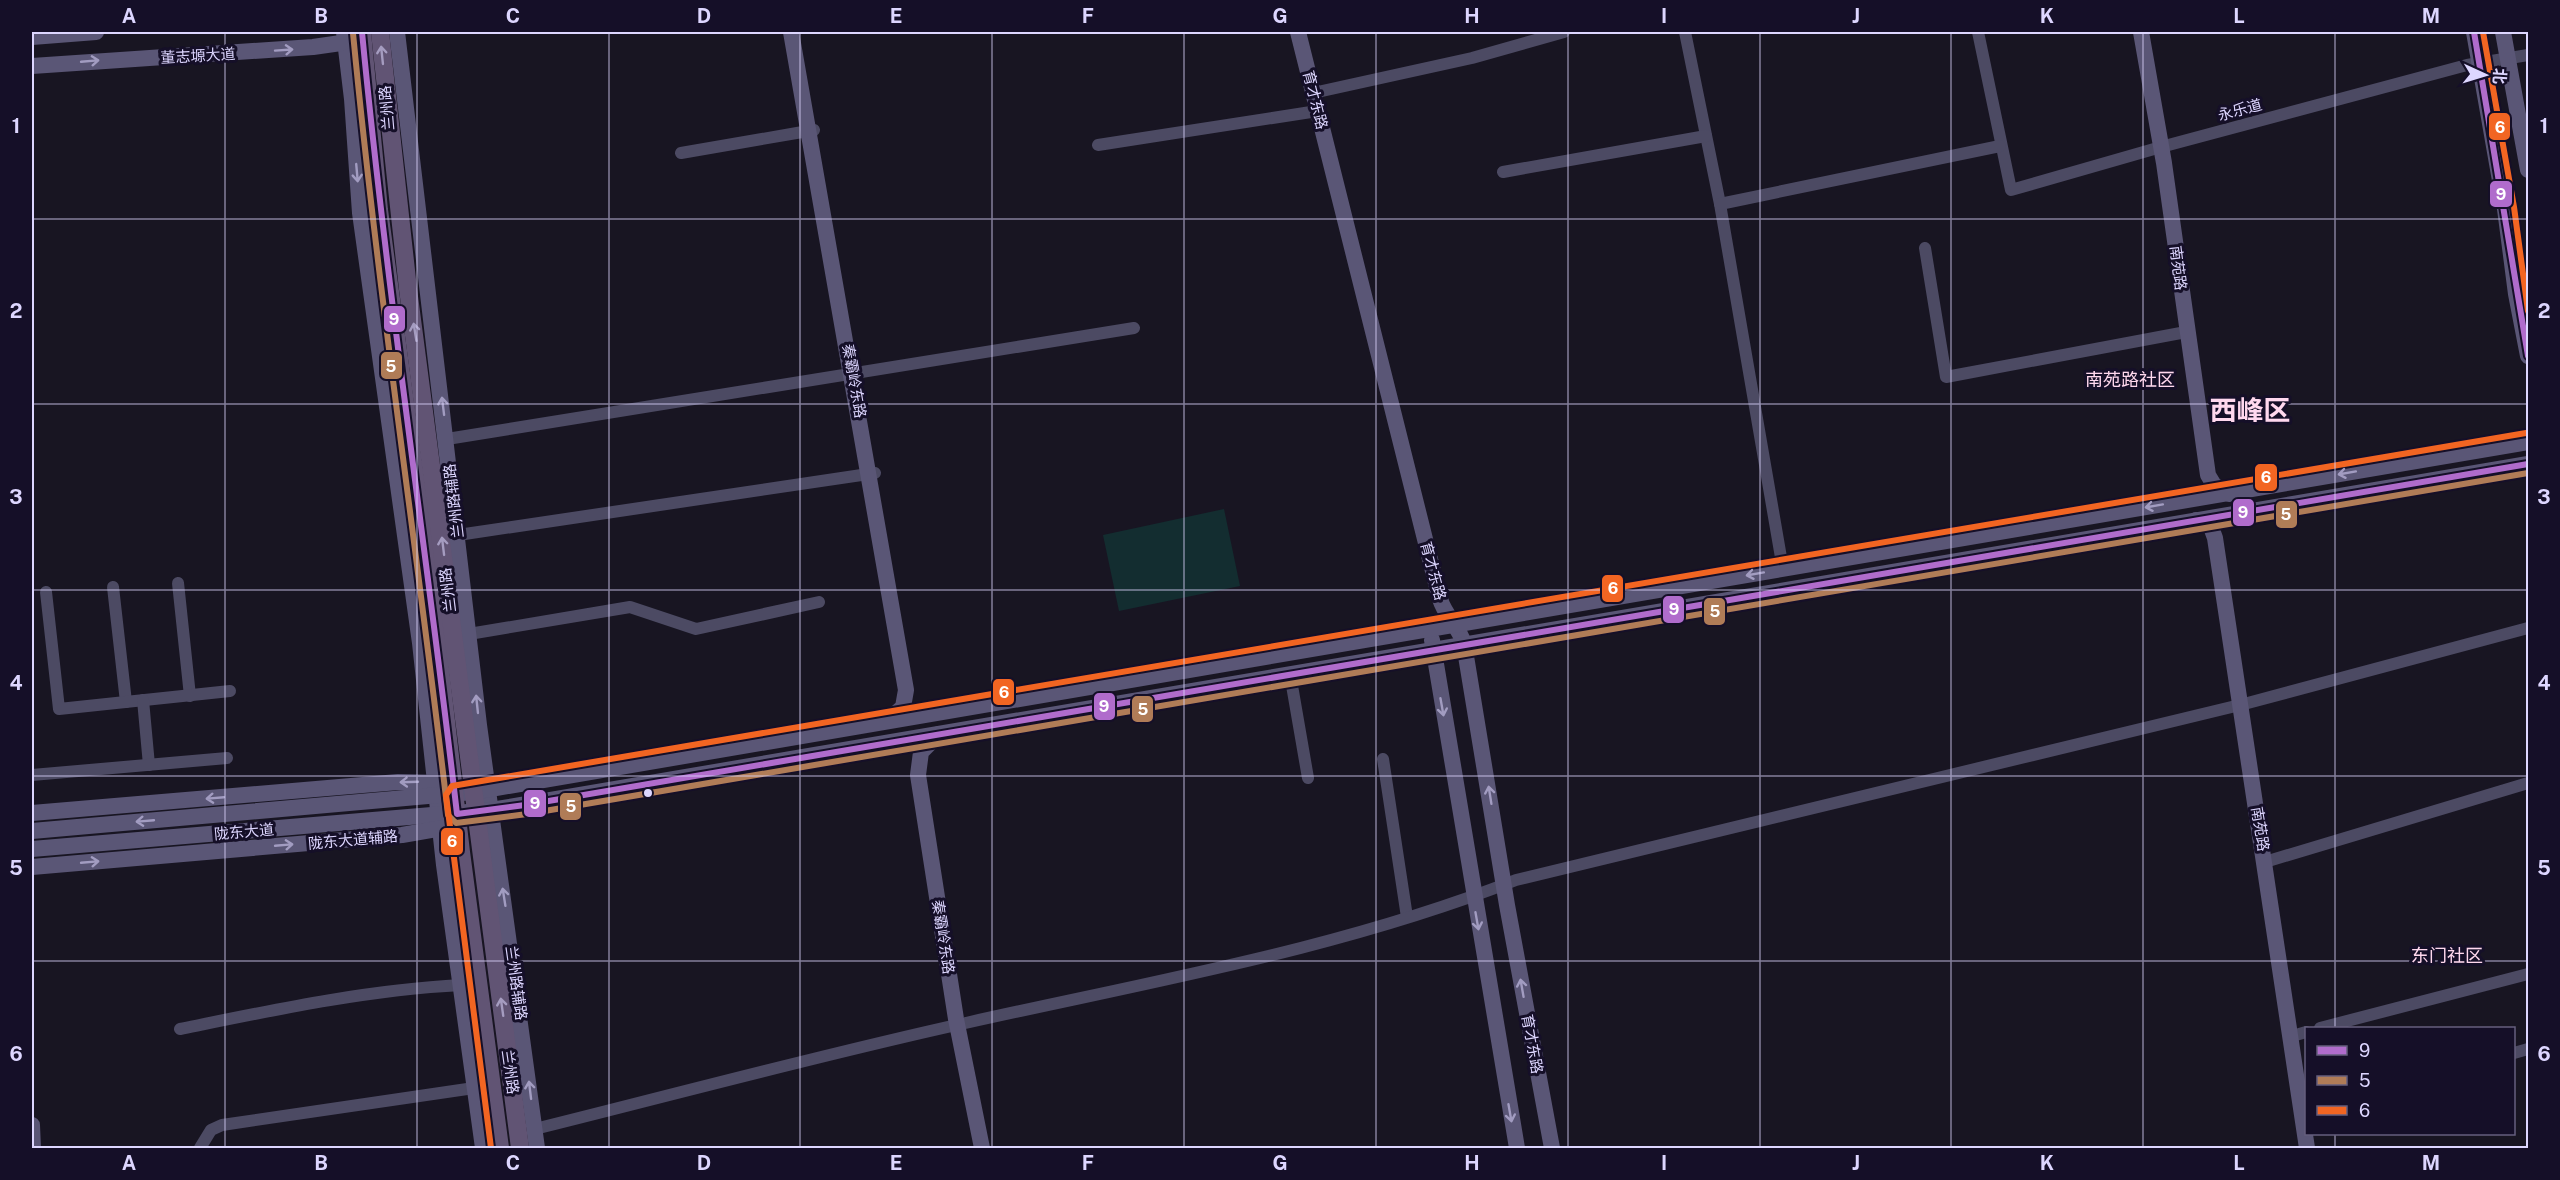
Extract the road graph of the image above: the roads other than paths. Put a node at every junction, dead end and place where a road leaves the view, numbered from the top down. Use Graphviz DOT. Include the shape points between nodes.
graph roads {
  1 [pos="96,32"];
  2 [pos="361,32"];
  3 [pos="380,32"];
  4 [pos="397,32"];
  5 [pos="791,32"];
  6 [pos="796,32"];
  7 [pos="1291,32"];
  8 [pos="1298,32"];
  9 [pos="1564,32"];
  10 [pos="1685,32"];
  11 [pos="1978,32"];
  12 [pos="2136,32"];
  13 [pos="2141,32"];
  14 [pos="2474,32"];
  15 [pos="2503,32"];
  16 [pos="344,36"];
  17 [pos="32,37"];
  18 [pos="2520,57"];
  19 [pos="2480,63"];
  20 [pos="32,66"];
  21 [pos="1313,93"];
  22 [pos="1311,112"];
  23 [pos="811,131"];
  24 [pos="1706,136"];
  25 [pos="1098,145"];
  26 [pos="2000,146"];
  27 [pos="2159,147"];
  28 [pos="681,153"];
  29 [pos="2529,170"];
  30 [pos="1503,172"];
  31 [pos="1720,204"];
  32 [pos="1925,248"];
  33 [pos="1134,328"];
  34 [pos="2184,332"];
  35 [pos="2529,356"];
  36 [pos="855,373"];
  37 [pos="447,439"];
  38 [pos="2529,442"];
  39 [pos="2529,464"];
  40 [pos="872,474"];
  41 [pos="2229,494"];
  42 [pos="2193,500"];
  43 [pos="2232,514"];
  44 [pos="2196,520"];
  45 [pos="458,535"];
  46 [pos="1783,569"];
  47 [pos="178,583"];
  48 [pos="113,587"];
  49 [pos="46,592"];
  50 [pos="819,602"];
  51 [pos="1456,625"];
  52 [pos="2529,628"];
  53 [pos="1433,629"];
  54 [pos="469,634"];
  55 [pos="1464,644"];
  56 [pos="1433,650"];
  57 [pos="1290,674"];
  58 [pos="230,692"];
  59 [pos="190,696"];
  60 [pos="143,700"];
  61 [pos="126,702"];
  62 [pos="2242,705"];
  63 [pos="939,713"];
  64 [pos="884,722"];
  65 [pos="940,734"];
  66 [pos="884,744"];
  67 [pos="227,758"];
  68 [pos="1383,759"];
  69 [pos="149,765"];
  70 [pos="32,775"];
  71 [pos="1308,778"];
  72 [pos="2529,783"];
  73 [pos="445,789"];
  74 [pos="478,789"];
  75 [pos="32,813"];
  76 [pos="481,813"];
  77 [pos="458,819"];
  78 [pos="439,822"];
  79 [pos="32,831"];
  80 [pos="32,849"];
  81 [pos="2268,861"];
  82 [pos="32,867"];
  83 [pos="1503,885"];
  84 [pos="1473,896"];
  85 [pos="1407,917"];
  86 [pos="2529,974"];
  87 [pos="461,985"];
  88 [pos="954,1025"];
  89 [pos="2328,1027"];
  90 [pos="180,1029"];
  91 [pos="2296,1035"];
  92 [pos="474,1088"];
  93 [pos="2305,1112"];
  94 [pos="32,1125"];
  95 [pos="535,1129"];
  96 [pos="33,1149"];
  97 [pos="200,1149"];
  98 [pos="483,1149"];
  99 [pos="500,1149"];
  100 [pos="520,1149"];
  101 [pos="537,1149"];
  102 [pos="970,1149"];
  103 [pos="982,1149"];
  104 [pos="1516,1149"];
  105 [pos="1552,1149"];
  1 -- 17 [label="street"];
  2 -- 16 [label="street, 董志塬大道"];
  2 -- 73 [label="main road, 兰州路" via="379,210 428,572"];
  74 -- 3 [label="main road, 兰州路, one-way" via="404,256"];
  37 -- 4 [label="street, 兰州路辅路, one-way"];
  5 -- 23 [label="street, 秦霸岭东路"];
  6 -- 23 [label="street, 秦霸岭东路"];
  7 -- 22 [label="street, 育才东路"];
  8 -- 21 [label="street, 育才东路"];
  9 -- 21 [label="street" via="1472,58"];
  10 -- 24 [label="street"];
  11 -- 26 [label="street"];
  12 -- 27 [label="street, 南苑路"];
  13 -- 27 [label="street, 南苑路"];
  14 -- 19 [label="street"];
  15 -- 18 [label="street"];
  20 -- 16 [label="street, 董志塬大道, one-way" via="301,48"];
  16 -- 73 [label="street, one-way" via="362,223 418,632"];
  18 -- 19 [label="street, 永乐道"];
  18 -- 29 [label="street"];
  19 -- 27 [label="street, 永乐道"];
  19 -- 35 [label="street"];
  21 -- 51 [label="street, 育才东路" via="1440,599"];
  22 -- 25 [label="street"];
  22 -- 53 [label="street, 育才东路" via="1434,600"];
  23 -- 28 [label="street"];
  23 -- 36 [label="street, 秦霸岭东路"];
  24 -- 30 [label="street"];
  24 -- 31 [label="street"];
  26 -- 27 [label="street, 永乐道" via="2011,190"];
  26 -- 31 [label="street"];
  27 -- 34 [label="street, 南苑路"];
  31 -- 46 [label="street"];
  32 -- 34 [label="street" via="1946,377"];
  33 -- 36 [label="street"];
  34 -- 41 [label="street, 南苑路" via="2208,476"];
  34 -- 42 [label="street, 南苑路" via="2204,483"];
  36 -- 37 [label="street"];
  36 -- 40 [label="street, 秦霸岭东路"];
  37 -- 45 [label="street, 兰州路辅路"];
  38 -- 41 [label="street, one-way"];
  39 -- 43 [label="street, 陇东大道"];
  40 -- 45 [label="street"];
  40 -- 63 [label="street, 秦霸岭东路" via="910,689 920,706"];
  40 -- 64 [label="street, 秦霸岭东路" via="906,698 898,714"];
  41 -- 42 [label="street"];
  42 -- 46 [label="street, one-way"];
  43 -- 44 [label="street, 陇东大道"];
  43 -- 62 [label="street, 南苑路" via="2223,523 2220,538"];
  44 -- 55 [label="street, 陇东大道"];
  44 -- 62 [label="street, 南苑路" via="2211,527 2215,538"];
  45 -- 54 [label="street, 兰州路辅路"];
  46 -- 51 [label="street, one-way"];
  47 -- 59 [label="street"];
  48 -- 61 [label="street"];
  49 -- 61 [label="street" via="59,709"];
  50 -- 54 [label="street" via="696,630 630,607"];
  51 -- 53 [label="street"];
  51 -- 55 [label="street, 育才东路"];
  52 -- 62 [label="street"];
  53 -- 56 [label="street, 育才东路"];
  53 -- 63 [label="street"];
  74 -- 54 [label="street, 兰州路辅路, one-way"];
  55 -- 56 [label="street, 陇东大道"];
  83 -- 55 [label="street, 育才东路, one-way"];
  56 -- 57 [label="street, 陇东大道"];
  56 -- 84 [label="street, 育才东路, one-way"];
  57 -- 65 [label="street, 陇东大道"];
  57 -- 71 [label="street"];
  58 -- 59 [label="street"];
  59 -- 60 [label="street"];
  60 -- 61 [label="street"];
  60 -- 69 [label="street"];
  62 -- 81 [label="street, 南苑路"];
  62 -- 83 [label="street"];
  63 -- 64 [label="street"];
  64 -- 74 [label="street"];
  65 -- 66 [label="street, 陇东大道"];
  65 -- 88 [label="street, 秦霸岭东路" via="921,752 918,775"];
  66 -- 76 [label="street, 陇东大道"];
  66 -- 88 [label="street, 秦霸岭东路" via="901,750 911,764"];
  67 -- 69 [label="street"];
  68 -- 85 [label="street"];
  69 -- 70 [label="street"];
  72 -- 81 [label="street"];
  73 -- 74 [label="street"];
  73 -- 75 [label="street, one-way" via="386,783"];
  73 -- 77 [label="main road, 兰州路"];
  73 -- 78 [label="street"];
  73 -- 79 [label="street, 陇东大道, one-way"];
  74 -- 76 [label="main road, 兰州路"];
  76 -- 77 [label="street, 陇东大道"];
  95 -- 76 [label="street, 兰州路辅路, one-way"];
  100 -- 76 [label="main road, 兰州路, one-way"];
  77 -- 78 [label="street, 陇东大道"];
  77 -- 99 [label="main road, 兰州路"];
  78 -- 80 [label="street, 陇东大道"];
  82 -- 78 [label="street, 陇东大道辅路, one-way" via="402,836"];
  78 -- 87 [label="street"];
  81 -- 91 [label="street, 南苑路"];
  83 -- 84 [label="street"];
  105 -- 83 [label="street, 育才东路, one-way"];
  84 -- 85 [label="street"];
  84 -- 104 [label="street, 育才东路, one-way"];
  85 -- 88 [label="street" via="1296,951"];
  86 -- 89 [label="street"];
  87 -- 90 [label="street" via="296,1006"];
  87 -- 92 [label="street"];
  88 -- 95 [label="street"];
  88 -- 102 [label="street, 秦霸岭东路" via="951,1047"];
  88 -- 103 [label="street, 秦霸岭东路"];
  91 -- 93 [label="street, 南苑路"];
  92 -- 97 [label="street" via="222,1125 212,1130"];
  92 -- 98 [label="street"];
  94 -- 96 [label="street"];
  95 -- 101 [label="street, 兰州路辅路"];
}
